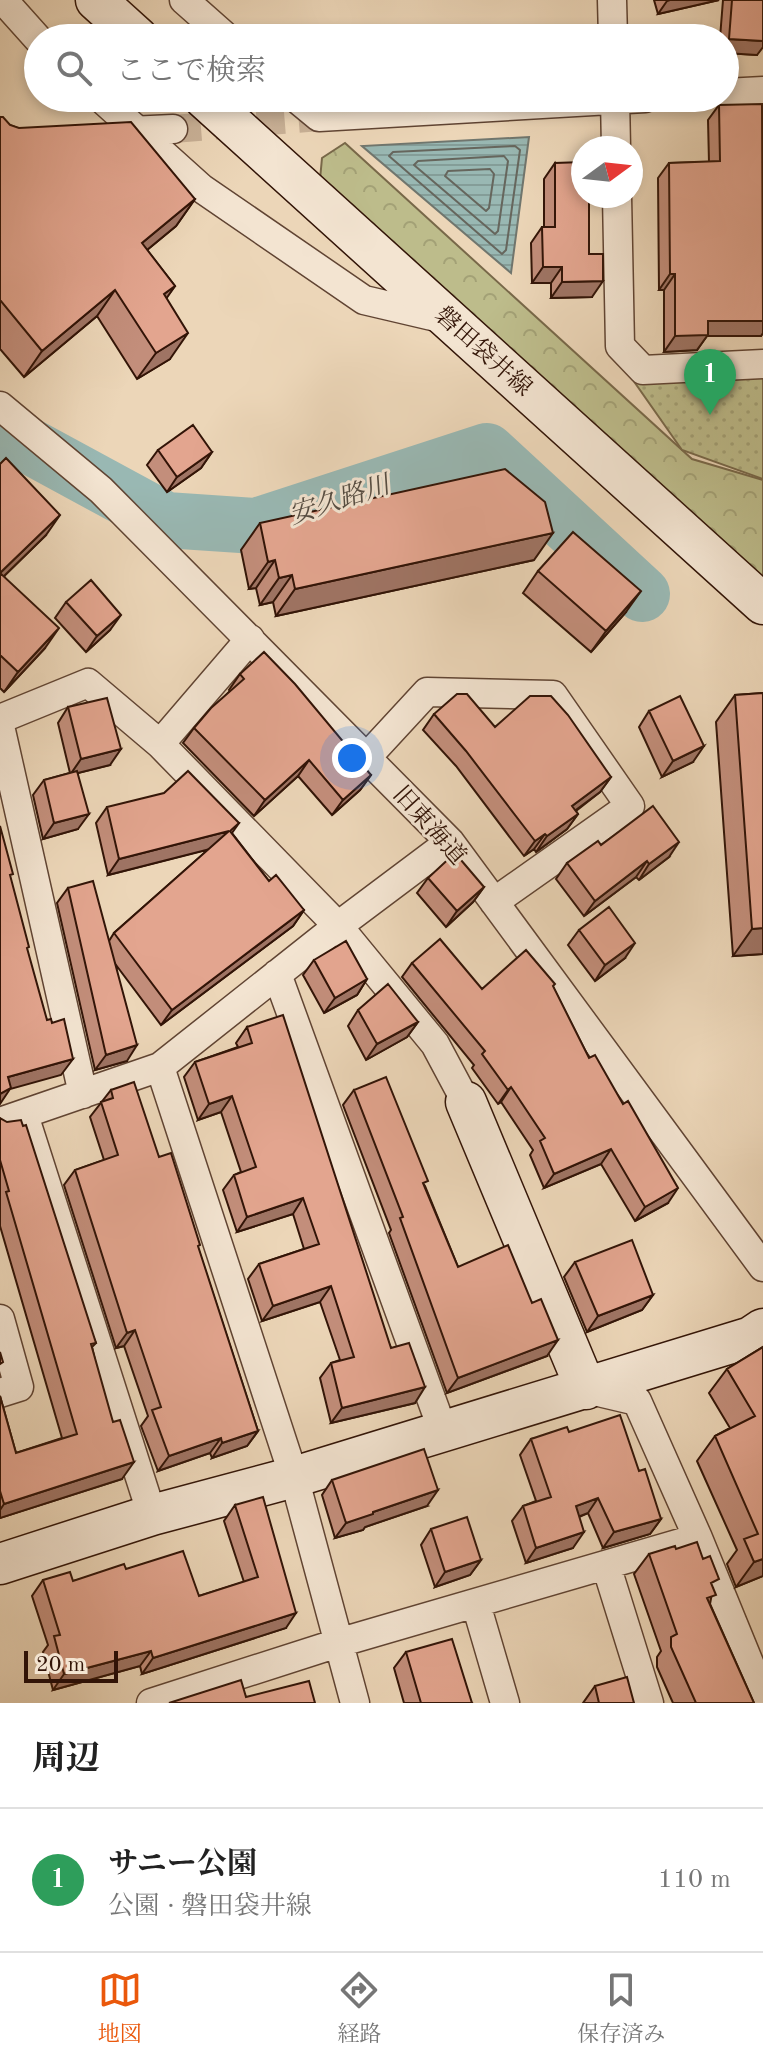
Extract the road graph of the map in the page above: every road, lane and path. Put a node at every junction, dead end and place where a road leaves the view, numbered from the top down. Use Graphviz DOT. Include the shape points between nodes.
graph roads {
  1 [pos="3,0"];
  2 [pos="96,0"];
  3 [pos="184,0"];
  4 [pos="612,0"];
  5 [pos="25,24"];
  6 [pos="123,24"];
  7 [pos="211,24"];
  8 [pos="613,24"];
  9 [pos="763,91"];
  10 [pos="739,92"];
  11 [pos="118,112"];
  12 [pos="220,112"];
  13 [pos="313,112"];
  14 [pos="401,112"];
  15 [pos="615,112"];
  16 [pos="173,129"];
  17 [pos="140,131"];
  18 [pos="94,133"];
  19 [pos="616,136"];
  20 [pos="617,208"];
  21 [pos="450,320"];
  22 [pos="763,364"];
  23 [pos="0,406"];
  24 [pos="763,604"];
  25 [pos="250,639"];
  26 [pos="0,719"];
  27 [pos="0,726"];
  28 [pos="160,744"];
  29 [pos="367,757"];
  30 [pos="450,842"];
  31 [pos="494,902"];
  32 [pos="338,926"];
  33 [pos="277,974"];
  34 [pos="160,1067"];
  35 [pos="83,1094"];
  36 [pos="466,1102"];
  37 [pos="12,1118"];
  38 [pos="763,1267"];
  39 [pos="0,1319"];
  40 [pos="763,1329"];
  41 [pos="586,1389"];
  42 [pos="0,1393"];
  43 [pos="443,1431"];
  44 [pos="294,1477"];
  45 [pos="152,1515"];
  46 [pos="698,1538"];
  47 [pos="0,1564"];
  48 [pos="606,1565"];
  49 [pos="476,1604"];
  50 [pos="338,1643"];
  51 [pos="763,1697"];
  52 [pos="163,1701"];
  53 [pos="355,1703"];
  54 [pos="505,1703"];
  55 [pos="649,1703"];
  1 -- 5 [label="street"];
  2 -- 6 [label="street"];
  3 -- 7 [label="street"];
  4 -- 8 [label="street"];
  9 -- 10 [label="street"];
  11 -- 17 [label="street"];
  12 -- 21 [label="street, 磐田袋井線"];
  13 -- 14 [label="street" via="319,117"];
  15 -- 19 [label="street"];
  16 -- 17 [label="street"];
  17 -- 18 [label="street"];
  17 -- 21 [label="street" via="201,188 364,300"];
  20 -- 22 [label="street" via="620,346 643,370"];
  21 -- 24 [label="street, 磐田袋井線"];
  23 -- 25 [label="street, 旧東海道" via="101,490"];
  25 -- 28 [label="street"];
  25 -- 29 [label="street, 旧東海道"];
  26 -- 28 [label="street" via="88,683"];
  27 -- 35 [label="street"];
  28 -- 32 [label="street"];
  29 -- 30 [label="street, 旧東海道"];
  29 -- 31 [label="street" via="427,692 553,695 630,806"];
  30 -- 31 [label="street, 旧東海道"];
  30 -- 32 [label="street"];
  31 -- 38 [label="street, 旧東海道"];
  32 -- 33 [label="street"];
  32 -- 36 [label="street" via="435,1044"];
  33 -- 34 [label="street"];
  33 -- 43 [label="street"];
  34 -- 35 [label="street"];
  34 -- 44 [label="street"];
  35 -- 37 [label="street"];
  36 -- 41 [label="street"];
  37 -- 45 [label="street"];
  39 -- 42 [label="street" via="19,1387"];
  40 -- 41 [label="street"];
  41 -- 43 [label="street"];
  41 -- 46 [label="street" via="637,1401"];
  43 -- 44 [label="street"];
  44 -- 45 [label="street"];
  44 -- 50 [label="street"];
  45 -- 47 [label="street"];
  46 -- 48 [label="street"];
  46 -- 51 [label="street"];
  48 -- 49 [label="street"];
  48 -- 55 [label="street"];
  49 -- 50 [label="street"];
  49 -- 54 [label="street"];
  50 -- 52 [label="street"];
  50 -- 53 [label="street"];
}
